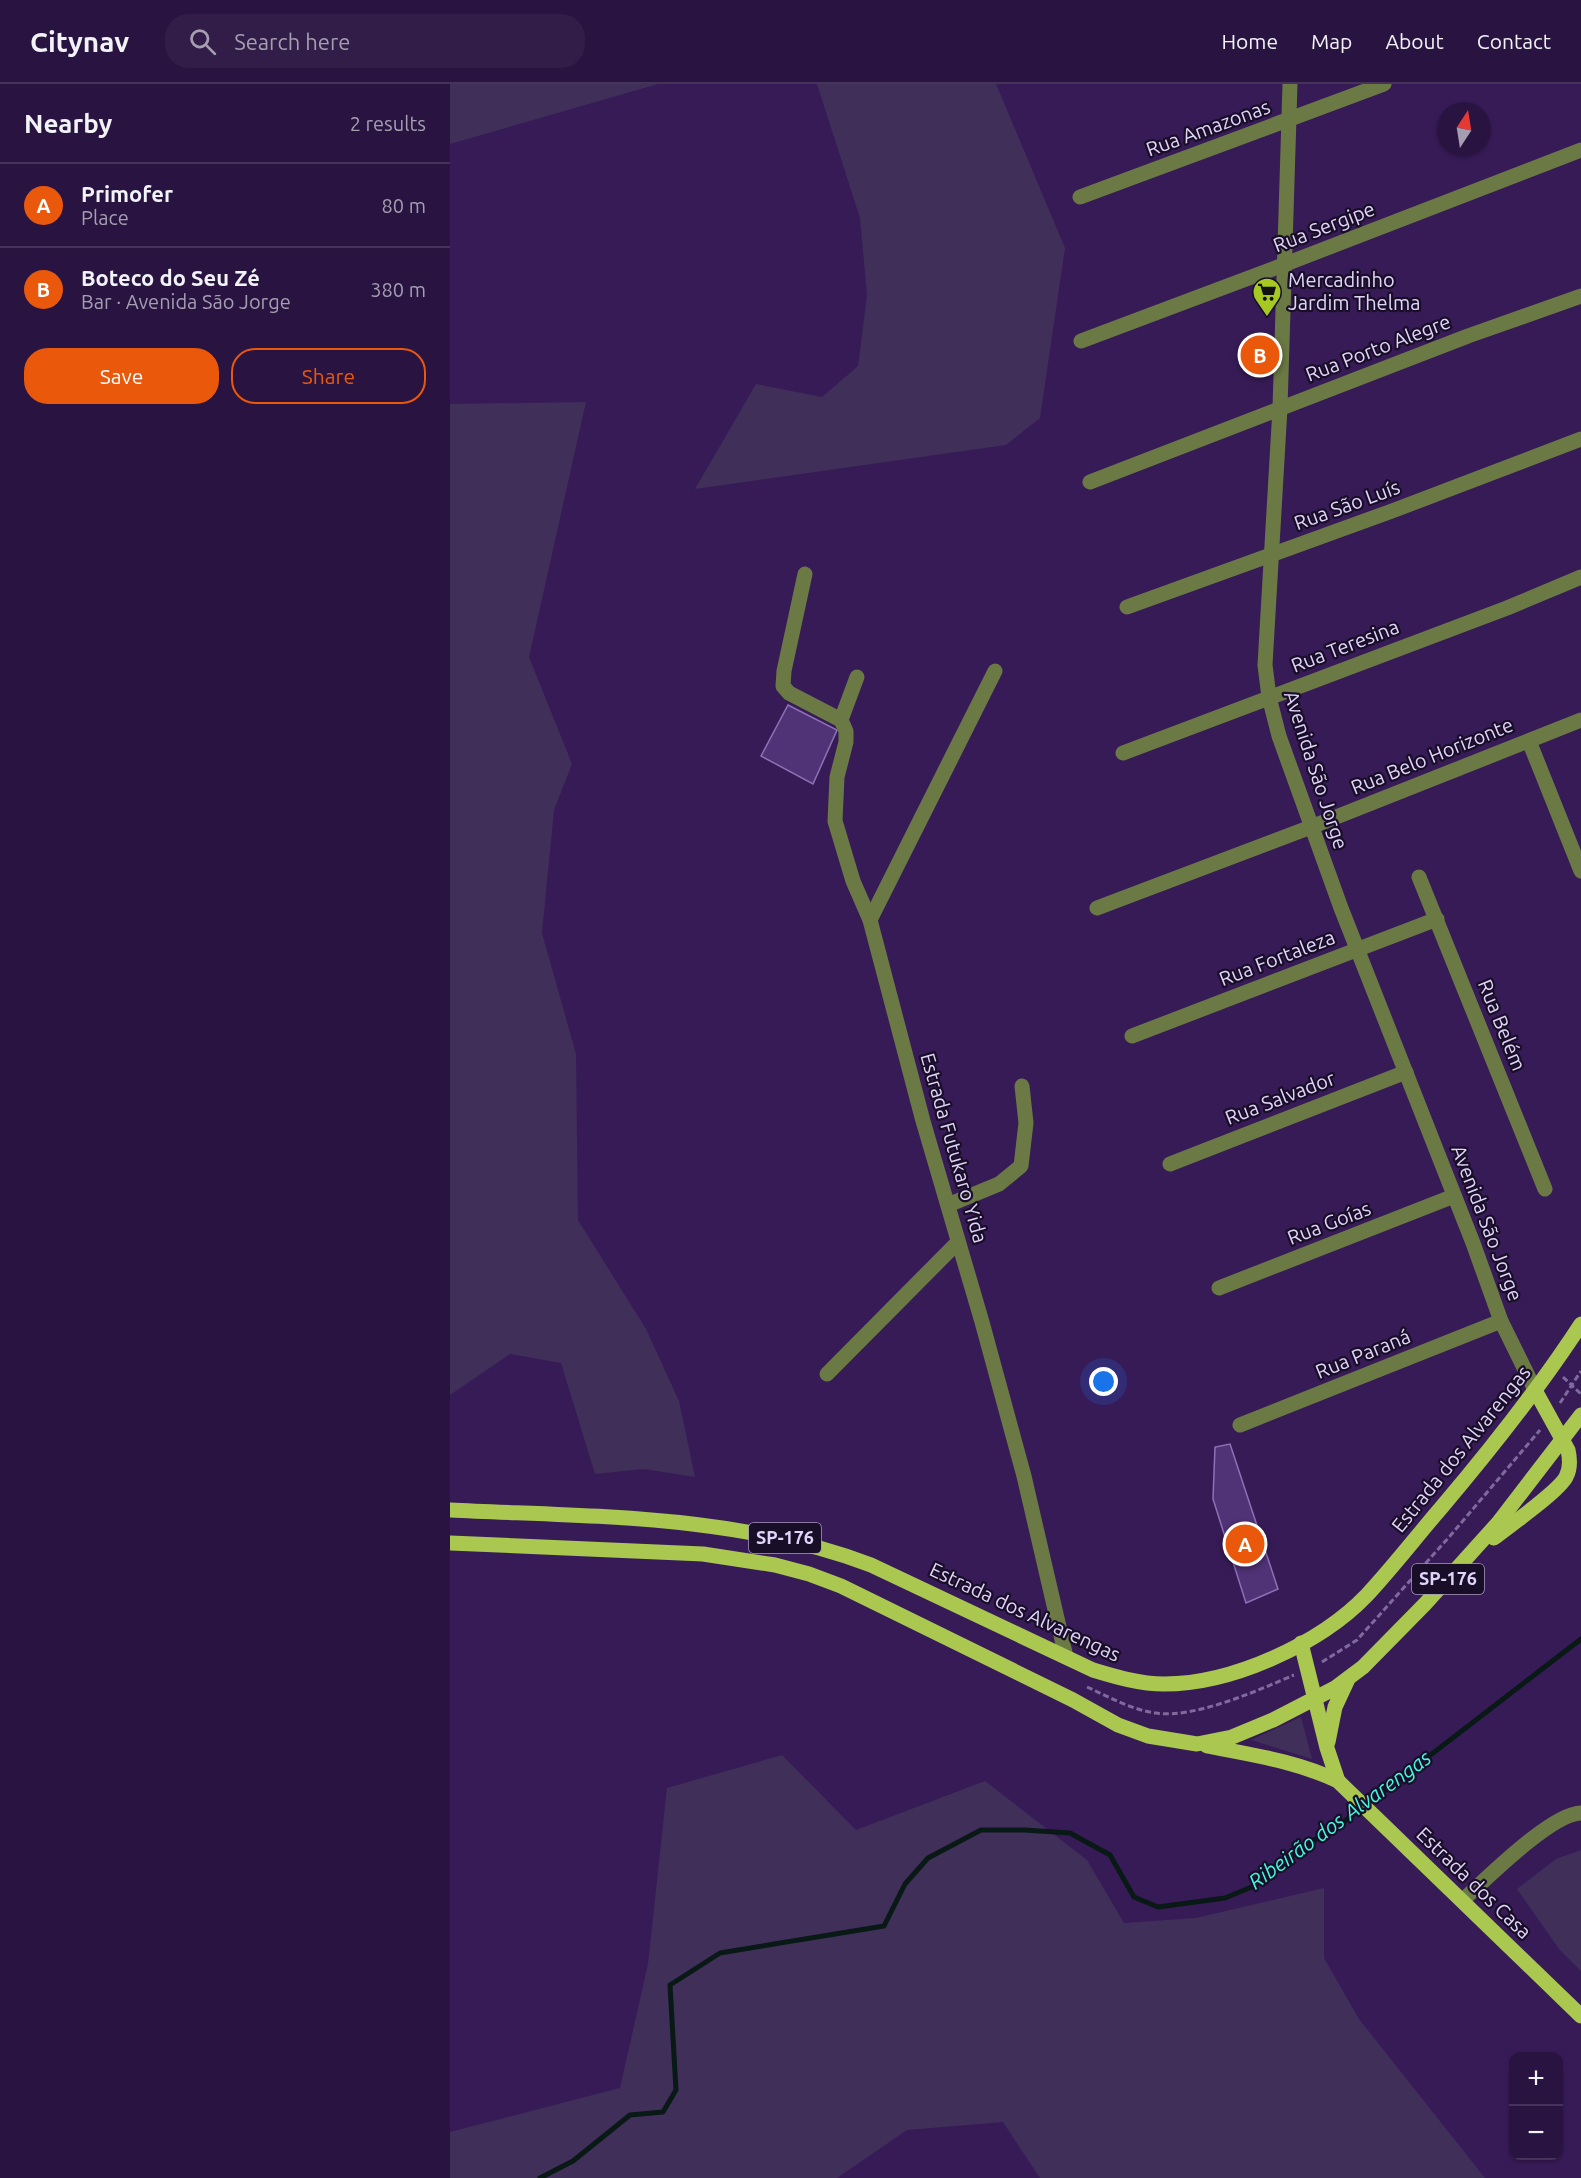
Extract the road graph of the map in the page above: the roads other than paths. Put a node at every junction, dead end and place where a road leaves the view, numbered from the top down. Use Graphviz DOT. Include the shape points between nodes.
graph roads {
  1 [pos="1290,84"];
  2 [pos="1384,84"];
  3 [pos="1289,120"];
  4 [pos="1581,150"];
  5 [pos="1080,197"];
  6 [pos="1283,265"];
  7 [pos="1581,296"];
  8 [pos="1082,341"];
  9 [pos="1280,408"];
  10 [pos="1581,439"];
  11 [pos="1090,482"];
  12 [pos="1270,556"];
  13 [pos="805,574"];
  14 [pos="1581,578"];
  15 [pos="1127,607"];
  16 [pos="995,671"];
  17 [pos="858,677"];
  18 [pos="1269,697"];
  19 [pos="841,720"];
  20 [pos="1581,720"];
  21 [pos="1529,741"];
  22 [pos="1124,753"];
  23 [pos="1311,827"];
  24 [pos="1581,871"];
  25 [pos="1419,878"];
  26 [pos="1097,908"];
  27 [pos="1437,919"];
  28 [pos="870,920"];
  29 [pos="1358,949"];
  30 [pos="1132,1036"];
  31 [pos="1406,1072"];
  32 [pos="1022,1086"];
  33 [pos="1170,1164"];
  34 [pos="1545,1189"];
  35 [pos="1454,1196"];
  36 [pos="948,1205"];
  37 [pos="958,1242"];
  38 [pos="1219,1288"];
  39 [pos="1501,1322"];
  40 [pos="1581,1324"];
  41 [pos="827,1374"];
  42 [pos="1536,1392"];
  43 [pos="1581,1415"];
  44 [pos="1240,1425"];
  45 [pos="1562,1438"];
  46 [pos="450,1510"];
  47 [pos="450,1543"];
  48 [pos="1468,1557"];
  49 [pos="1301,1643"];
  50 [pos="1066,1657"];
  51 [pos="1349,1678"];
  52 [pos="1315,1699"];
  53 [pos="1197,1744"];
  54 [pos="1327,1748"];
  55 [pos="1338,1781"];
  56 [pos="1581,1813"];
  57 [pos="1462,1900"];
  58 [pos="1581,2016"];
  1 -- 3 [label="street, Avenida São Jorge"];
  2 -- 3 [label="street, Rua Amazonas"];
  3 -- 5 [label="street, Rua Amazonas"];
  3 -- 6 [label="street, Avenida São Jorge"];
  4 -- 6 [label="street, Rua Sergipe"];
  6 -- 8 [label="street, Rua Sergipe"];
  6 -- 9 [label="street, Avenida São Jorge"];
  7 -- 9 [label="street, Rua Porto Alegre"];
  9 -- 11 [label="street, Rua Porto Alegre"];
  9 -- 12 [label="street, Avenida São Jorge"];
  10 -- 12 [label="street, Rua São Luís"];
  12 -- 15 [label="street, Rua São Luís"];
  12 -- 18 [label="street, Avenida São Jorge" via="1264,665"];
  13 -- 19 [label="street" via="783,686 789,693"];
  14 -- 18 [label="street, Rua Teresina"];
  16 -- 28 [label="street"];
  17 -- 19 [label="street"];
  18 -- 22 [label="street, Rua Teresina"];
  18 -- 23 [label="street, Avenida São Jorge"];
  19 -- 28 [label="street, Estrada Futukaro Yida" via="846,742 837,777 835,821"];
  20 -- 21 [label="street, Rua Belo Horizonte"];
  21 -- 23 [label="street, Rua Belo Horizonte"];
  21 -- 24 [label="street"];
  23 -- 26 [label="street, Rua Belo Horizonte"];
  23 -- 29 [label="street, Avenida São Jorge"];
  25 -- 27 [label="street, Rua Belém"];
  27 -- 29 [label="street, Rua Fortaleza"];
  27 -- 34 [label="street, Rua Belém"];
  28 -- 36 [label="street, Estrada Futukaro Yida"];
  29 -- 30 [label="street, Rua Fortaleza"];
  29 -- 31 [label="street, Avenida São Jorge"];
  31 -- 33 [label="street, Rua Salvador"];
  31 -- 35 [label="street, Avenida São Jorge"];
  32 -- 36 [label="street" via="1026,1124 1021,1166 999,1184"];
  35 -- 38 [label="street, Rua Goías"];
  35 -- 39 [label="street, Avenida São Jorge"];
  36 -- 37 [label="street, Estrada Futukaro Yida"];
  37 -- 41 [label="street"];
  37 -- 50 [label="street, Estrada Futukaro Yida" via="1024,1476"];
  39 -- 42 [label="street, Avenida São Jorge"];
  39 -- 44 [label="street, Rua Paraná"];
  40 -- 42 [label="main road, Estrada dos Alvarengas / SP-176"];
  42 -- 45 [label="main road"];
  42 -- 49 [label="main road, Estrada dos Alvarengas / SP-176" via="1366,1596 1330,1626"];
  43 -- 45 [label="main road, SP-176"];
  45 -- 48 [label="main road, SP-176"];
  45 -- 48 [label="main road" via="1570,1460 1563,1482"];
  46 -- 50 [label="main road, Estrada dos Alvarengas / SP-176" via="689,1523 783,1538 871,1564"];
  47 -- 53 [label="main road, SP-176" via="704,1554 809,1574 886,1608 1118,1725 1148,1736"];
  48 -- 51 [label="main road, SP-176" via="1380,1651"];
  49 -- 50 [label="main road, Estrada dos Alvarengas / SP-176" via="1250,1668 1181,1683 1125,1679"];
  49 -- 52 [label="main road"];
  51 -- 52 [label="main road, SP-176"];
  51 -- 54 [label="main road" via="1335,1707"];
  52 -- 53 [label="main road, SP-176" via="1242,1733"];
  52 -- 54 [label="main road"];
  53 -- 55 [label="main road" via="1285,1761"];
  54 -- 55 [label="main road"];
  55 -- 57 [label="main road, Estrada dos Casa"];
  56 -- 57 [label="street" via="1547,1827"];
  57 -- 58 [label="main road, Estrada dos Casa"];
}
